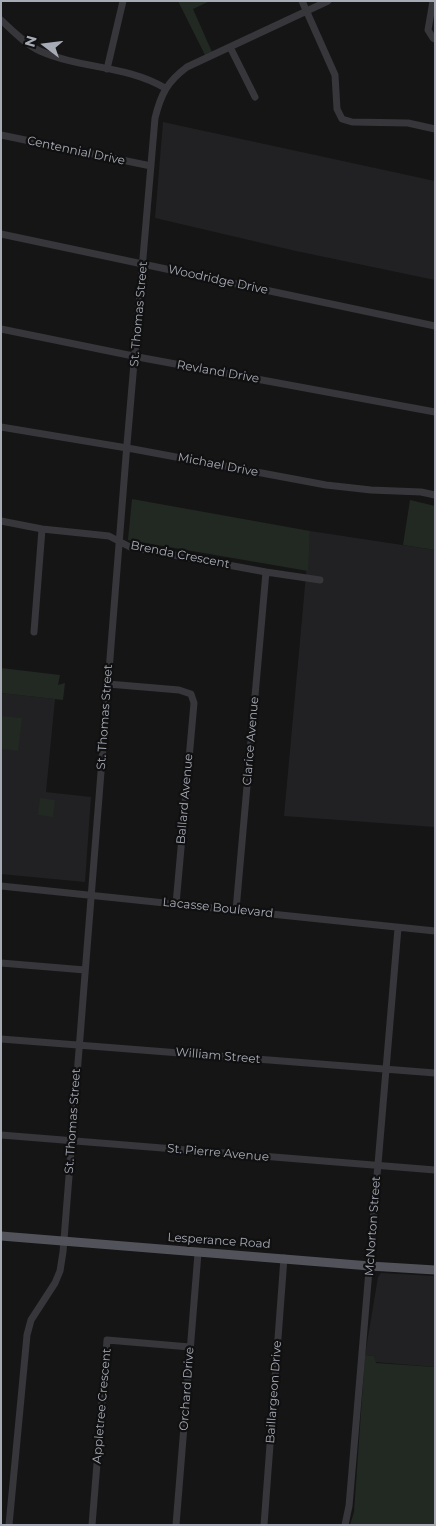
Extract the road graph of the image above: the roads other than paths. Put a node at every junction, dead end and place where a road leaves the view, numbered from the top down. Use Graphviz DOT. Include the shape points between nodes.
graph roads {
  1 [pos="123,1"];
  2 [pos="302,1"];
  3 [pos="328,1"];
  4 [pos="433,1"];
  5 [pos="306,11"];
  6 [pos="1,20"];
  7 [pos="435,39"];
  8 [pos="230,47"];
  9 [pos="107,69"];
  10 [pos="165,88"];
  11 [pos="255,97"];
  12 [pos="435,129"];
  13 [pos="1,135"];
  14 [pos="151,166"];
  15 [pos="1,234"];
  16 [pos="143,264"];
  17 [pos="435,326"];
  18 [pos="1,329"];
  19 [pos="135,356"];
  20 [pos="435,412"];
  21 [pos="1,426"];
  22 [pos="127,448"];
  23 [pos="435,495"];
  24 [pos="1,521"];
  25 [pos="42,529"];
  26 [pos="119,541"];
  27 [pos="266,572"];
  28 [pos="320,580"];
  29 [pos="34,632"];
  30 [pos="108,684"];
  31 [pos="1,886"];
  32 [pos="90,895"];
  33 [pos="176,904"];
  34 [pos="236,910"];
  35 [pos="398,928"];
  36 [pos="435,931"];
  37 [pos="1,963"];
  38 [pos="85,970"];
  39 [pos="1,1039"];
  40 [pos="79,1045"];
  41 [pos="386,1070"];
  42 [pos="435,1073"];
  43 [pos="1,1135"];
  44 [pos="72,1141"];
  45 [pos="378,1165"];
  46 [pos="435,1170"];
  47 [pos="1,1236"];
  48 [pos="64,1240"];
  49 [pos="198,1252"];
  50 [pos="284,1258"];
  51 [pos="370,1266"];
  52 [pos="435,1270"];
  53 [pos="190,1347"];
  54 [pos="9,1525"];
  55 [pos="92,1525"];
  56 [pos="176,1525"];
  57 [pos="264,1525"];
  58 [pos="345,1525"];
  1 -- 9 [label="street"];
  2 -- 5 [label="street"];
  3 -- 5 [label="street, St. Thomas Street"];
  4 -- 7 [label="street" via="428,30"];
  5 -- 8 [label="street, St. Thomas Street"];
  5 -- 12 [label="street" via="334,75 337,109 342,119 408,123"];
  6 -- 9 [label="street" via="21,39 39,50"];
  8 -- 10 [label="street, St. Thomas Street" via="187,67"];
  8 -- 11 [label="street"];
  9 -- 10 [label="street" via="143,76"];
  10 -- 14 [label="street, St. Thomas Street" via="155,118"];
  13 -- 14 [label="street, Centennial Drive"];
  14 -- 16 [label="street, St. Thomas Street"];
  15 -- 16 [label="street, Woodridge Drive"];
  16 -- 17 [label="street, Woodridge Drive"];
  16 -- 19 [label="street, St. Thomas Street"];
  18 -- 19 [label="street, Revland Drive"];
  19 -- 20 [label="street, Revland Drive"];
  19 -- 22 [label="street, St. Thomas Street"];
  21 -- 22 [label="street, Michael Drive"];
  22 -- 23 [label="street, Michael Drive" via="326,486"];
  22 -- 26 [label="street, St. Thomas Street"];
  24 -- 25 [label="street, Brenda Crescent"];
  25 -- 26 [label="street, Brenda Crescent" via="109,536"];
  25 -- 29 [label="street"];
  26 -- 27 [label="street, Brenda Crescent" via="130,547"];
  26 -- 30 [label="street, St. Thomas Street"];
  27 -- 28 [label="street, Brenda Crescent"];
  27 -- 34 [label="street, Clarice Avenue"];
  30 -- 32 [label="street, St. Thomas Street"];
  30 -- 33 [label="street, Ballard Avenue" via="179,690 191,694 194,703"];
  31 -- 32 [label="street, Lacasse Boulevard"];
  32 -- 33 [label="street, Lacasse Boulevard"];
  32 -- 38 [label="street, St. Thomas Street"];
  33 -- 34 [label="street, Lacasse Boulevard"];
  34 -- 35 [label="street, Lacasse Boulevard"];
  35 -- 36 [label="street, Lacasse Boulevard"];
  35 -- 41 [label="street, McNorton Street"];
  37 -- 38 [label="street"];
  38 -- 40 [label="street, St. Thomas Street"];
  39 -- 40 [label="street, William Street"];
  40 -- 41 [label="street, William Street"];
  40 -- 44 [label="street, St. Thomas Street"];
  41 -- 42 [label="street, William Street"];
  41 -- 45 [label="street, McNorton Street"];
  43 -- 44 [label="street, St. Pierre Avenue"];
  44 -- 45 [label="street, St. Pierre Avenue"];
  44 -- 48 [label="street, St. Thomas Street"];
  45 -- 46 [label="street, St. Pierre Avenue"];
  45 -- 51 [label="street, McNorton Street"];
  47 -- 48 [label="main road, Lesperance Road"];
  48 -- 49 [label="main road, Lesperance Road"];
  48 -- 54 [label="street, St. Thomas Street" via="55,1283 32,1320 27,1335"];
  49 -- 50 [label="main road, Lesperance Road"];
  49 -- 53 [label="street, Orchard Drive"];
  50 -- 51 [label="main road, Lesperance Road"];
  50 -- 57 [label="street, Baillargeon Drive"];
  51 -- 52 [label="main road, Lesperance Road"];
  51 -- 58 [label="street, McNorton Street"];
  53 -- 55 [label="street, Appletree Crescent" via="107,1340"];
  53 -- 56 [label="street, Orchard Drive"];
}
